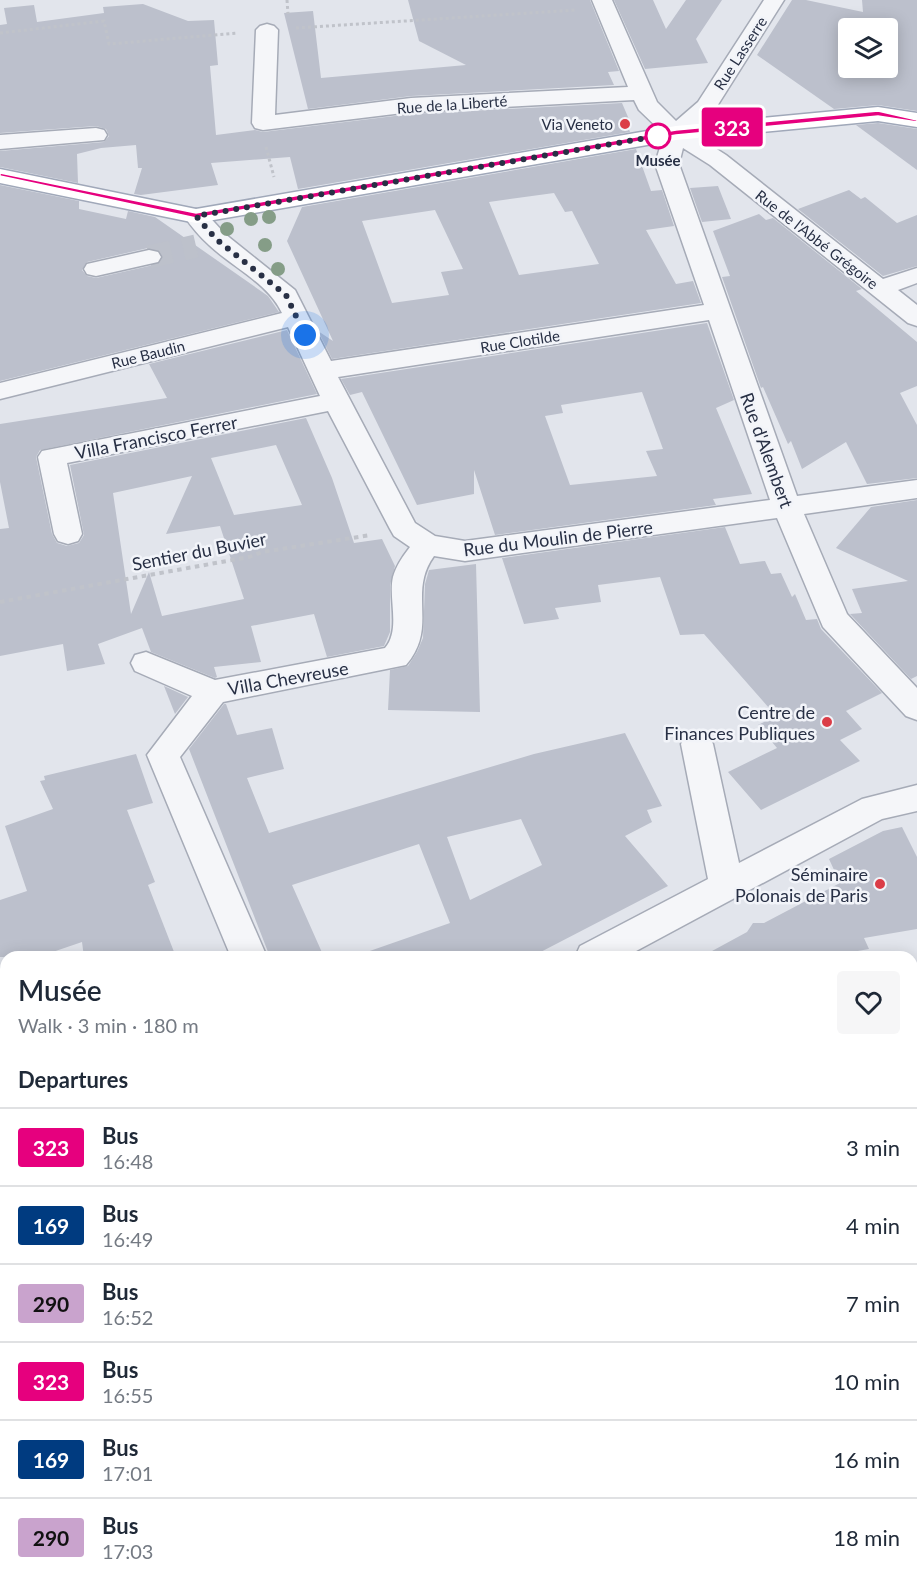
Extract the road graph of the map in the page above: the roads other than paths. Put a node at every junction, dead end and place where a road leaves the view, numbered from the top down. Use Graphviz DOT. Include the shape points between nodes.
graph roads {
  1 [pos="602,0"];
  2 [pos="774,0"];
  3 [pos="267,30"];
  4 [pos="645,99"];
  5 [pos="917,120"];
  6 [pos="676,133"];
  7 [pos="96,135"];
  8 [pos="0,142"];
  9 [pos="0,176"];
  10 [pos="196,216"];
  11 [pos="149,257"];
  12 [pos="96,269"];
  13 [pos="917,274"];
  14 [pos="880,288"];
  15 [pos="718,311"];
  16 [pos="296,317"];
  17 [pos="917,318"];
  18 [pos="322,371"];
  19 [pos="0,391"];
  20 [pos="336,401"];
  21 [pos="917,489"];
  22 [pos="787,507"];
  23 [pos="68,534"];
  24 [pos="416,537"];
  25 [pos="146,663"];
  26 [pos="213,692"];
  27 [pos="917,708"];
  28 [pos="697,744"];
  29 [pos="917,798"];
  30 [pos="727,886"];
  31 [pos="246,951"];
  32 [pos="604,951"];
  1 -- 4 [label="street"];
  2 -- 6 [label="street, Rue Lasserre" via="706,106"];
  3 -- 4 [label="street, Rue de la Liberté" via="263,123 411,105"];
  4 -- 6 [label="street, Rue de l'Abbé Grégoire"];
  5 -- 6 [label="main road" via="878,114"];
  6 -- 10 [label="main road"];
  6 -- 14 [label="street, Rue de l'Abbé Grégoire" via="718,160"];
  6 -- 15 [label="street, Rue d'Alembert" via="667,164"];
  7 -- 8 [label="street"];
  9 -- 10 [label="main road"];
  10 -- 16 [label="street" via="206,243 286,295"];
  11 -- 12 [label="street"];
  13 -- 14 [label="street"];
  14 -- 17 [label="street, Rue de l'Abbé Grégoire"];
  15 -- 18 [label="street, Rue Clotilde"];
  15 -- 22 [label="street, Rue d'Alembert"];
  16 -- 18 [label="street"];
  16 -- 19 [label="street, Rue Baudin"];
  18 -- 20 [label="street"];
  20 -- 23 [label="street, Villa Francisco Ferrer" via="52,457"];
  20 -- 24 [label="street"];
  21 -- 22 [label="street, Rue du Moulin de Pierre"];
  22 -- 24 [label="street, Rue du Moulin de Pierre" via="465,551"];
  22 -- 27 [label="street, Rue d'Alembert" via="834,619"];
  24 -- 26 [label="street, Villa Chevreuse" via="408,577 406,645 395,657"];
  25 -- 26 [label="street"];
  26 -- 31 [label="street, Villa Chevreuse" via="163,755"];
  28 -- 30 [label="street"];
  29 -- 30 [label="street" via="874,808"];
  30 -- 32 [label="street"];
}
